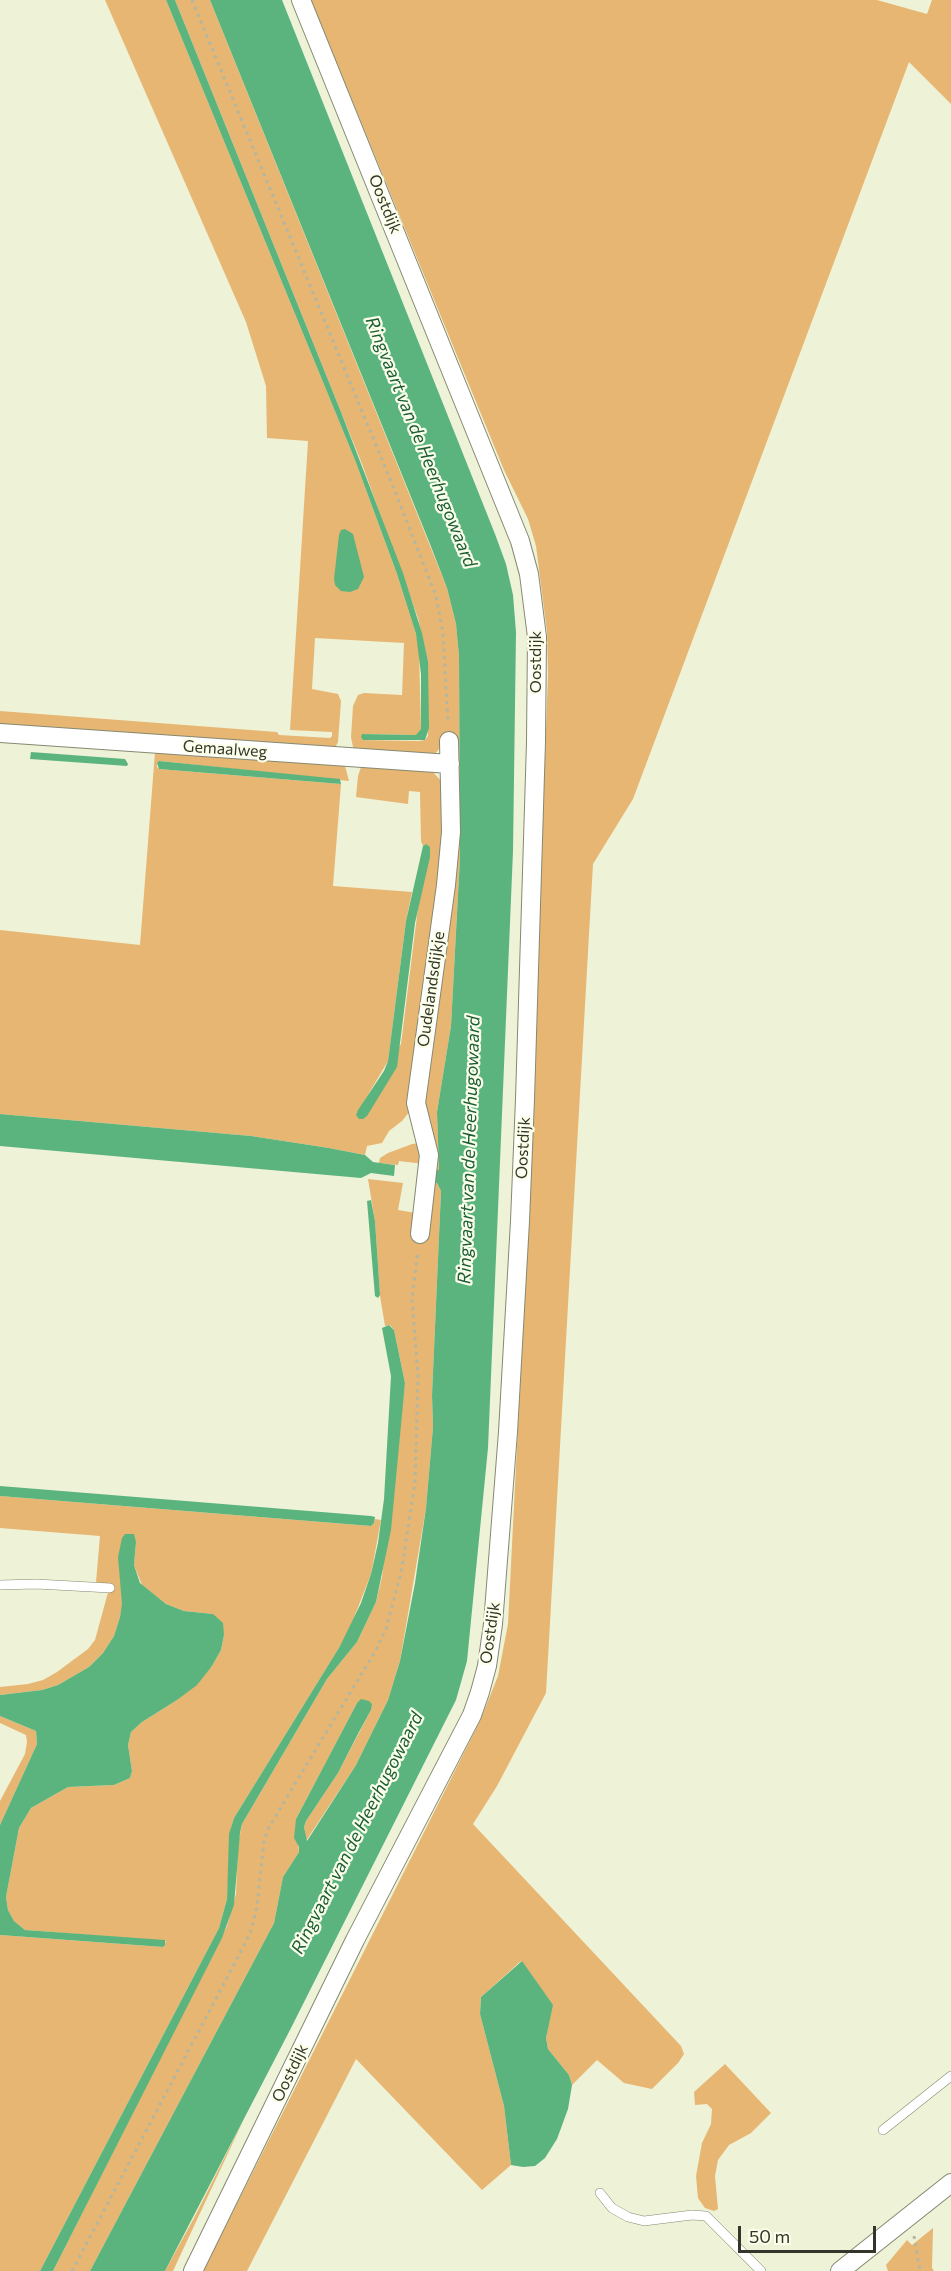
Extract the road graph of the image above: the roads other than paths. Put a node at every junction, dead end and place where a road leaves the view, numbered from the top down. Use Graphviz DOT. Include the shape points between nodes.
graph roads {
  1 [pos="301,0"];
  2 [pos="0,733"];
  3 [pos="449,741"];
  4 [pos="450,764"];
  5 [pos="420,1234"];
  6 [pos="0,1585"];
  7 [pos="110,1588"];
  8 [pos="951,2076"];
  9 [pos="883,2130"];
  10 [pos="951,2182"];
  11 [pos="600,2193"];
  12 [pos="193,2271"];
  13 [pos="761,2271"];
  14 [pos="840,2271"];
  1 -- 12 [label="street, Oostdijk" via="520,541 529,574 537,637 536,742 520,1210 494,1624 480,1692"];
  2 -- 4 [label="street, Gemaalweg"];
  3 -- 4 [label="street, Oudelandsdijkje"];
  4 -- 5 [label="street, Oudelandsdijkje" via="451,832 446,885 416,1103 429,1155"];
  6 -- 7 [label="lane"];
  8 -- 9 [label="lane"];
  10 -- 14 [label="street"];
  11 -- 13 [label="lane" via="612,2208 644,2221 706,2216"];
}
